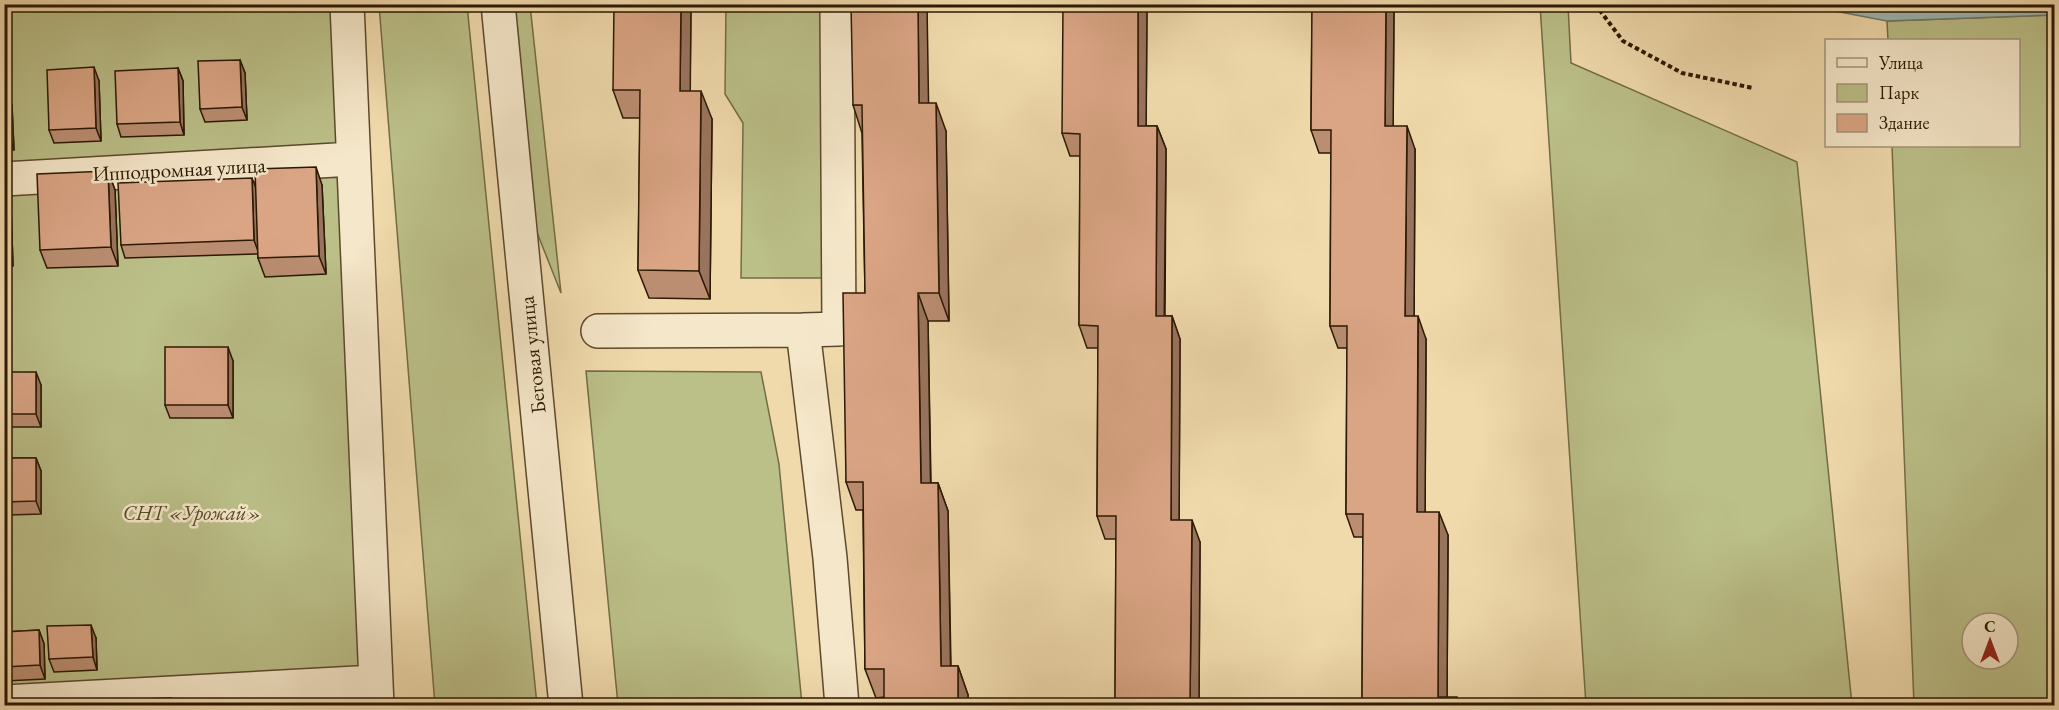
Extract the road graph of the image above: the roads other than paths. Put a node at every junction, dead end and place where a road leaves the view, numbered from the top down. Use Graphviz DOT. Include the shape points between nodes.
graph roads {
  1 [pos="347,4"];
  2 [pos="498,4"];
  3 [pos="837,4"];
  4 [pos="353,159"];
  5 [pos="4,179"];
  6 [pos="803,330"];
  7 [pos="598,331"];
  8 [pos="376,694"];
  9 [pos="4,702"];
  10 [pos="566,705"];
  11 [pos="842,705"];
  1 -- 4 [label="street"];
  2 -- 10 [label="street, Беговая улица"];
  3 -- 6 [label="street" via="839,329"];
  4 -- 5 [label="street, Ипподромная улица"];
  4 -- 8 [label="street"];
  6 -- 7 [label="street"];
  6 -- 11 [label="street" via="830,558"];
  8 -- 9 [label="street"];
}
